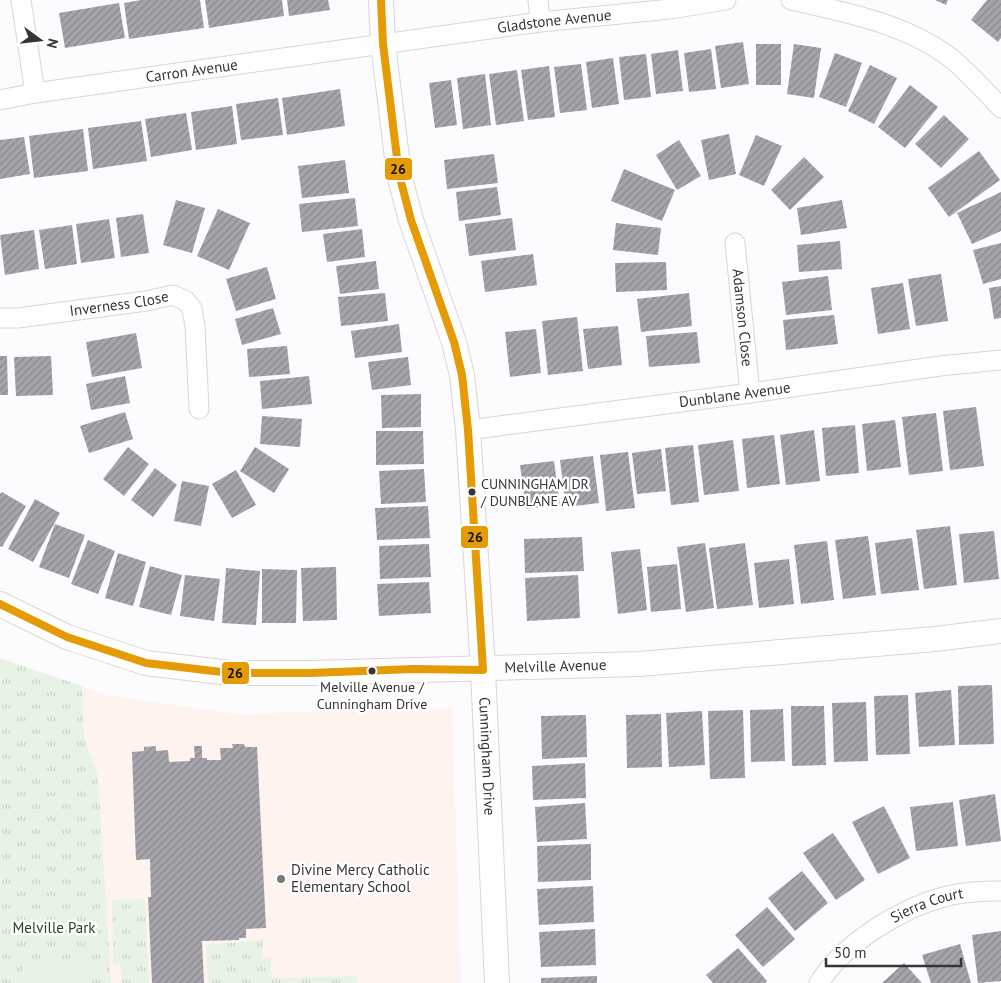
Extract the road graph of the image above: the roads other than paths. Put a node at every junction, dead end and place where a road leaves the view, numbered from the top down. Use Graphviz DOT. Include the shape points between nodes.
graph roads {
  1 [pos="21,0"];
  2 [pos="381,0"];
  3 [pos="538,0"];
  4 [pos="726,0"];
  5 [pos="791,0"];
  6 [pos="540,22"];
  7 [pos="383,44"];
  8 [pos="35,93"];
  9 [pos="0,100"];
  10 [pos="1001,108"];
  11 [pos="735,243"];
  12 [pos="0,318"];
  13 [pos="1001,360"];
  14 [pos="750,393"];
  15 [pos="200,409"];
  16 [pos="468,430"];
  17 [pos="0,604"];
  18 [pos="1001,631"];
  19 [pos="483,670"];
  20 [pos="1001,891"];
  21 [pos="497,983"];
  22 [pos="819,983"];
  1 -- 8 [label="street"];
  2 -- 7 [label="street, Cunningham Drive"];
  3 -- 6 [label="street"];
  4 -- 6 [label="street, Gladstone Avenue"];
  5 -- 10 [label="street" via="854,14 917,38 950,58 975,79"];
  6 -- 7 [label="street, Gladstone Avenue"];
  7 -- 8 [label="street, Carron Avenue"];
  7 -- 16 [label="street, Cunningham Drive" via="398,174 454,342 462,375"];
  8 -- 9 [label="street, Carron Avenue"];
  11 -- 14 [label="street, Adamson Close"];
  12 -- 15 [label="street, Inverness Close" via="173,295 192,308"];
  13 -- 14 [label="street, Dunblane Avenue"];
  14 -- 16 [label="street, Dunblane Avenue"];
  16 -- 19 [label="street, Cunningham Drive"];
  17 -- 19 [label="street, Melville Avenue" via="67,637 146,663 230,673"];
  18 -- 19 [label="street, Melville Avenue" via="639,664"];
  19 -- 21 [label="street, Cunningham Drive"];
  20 -- 22 [label="street, Sierra Court" via="948,895 908,909 864,936 825,972"];
}
